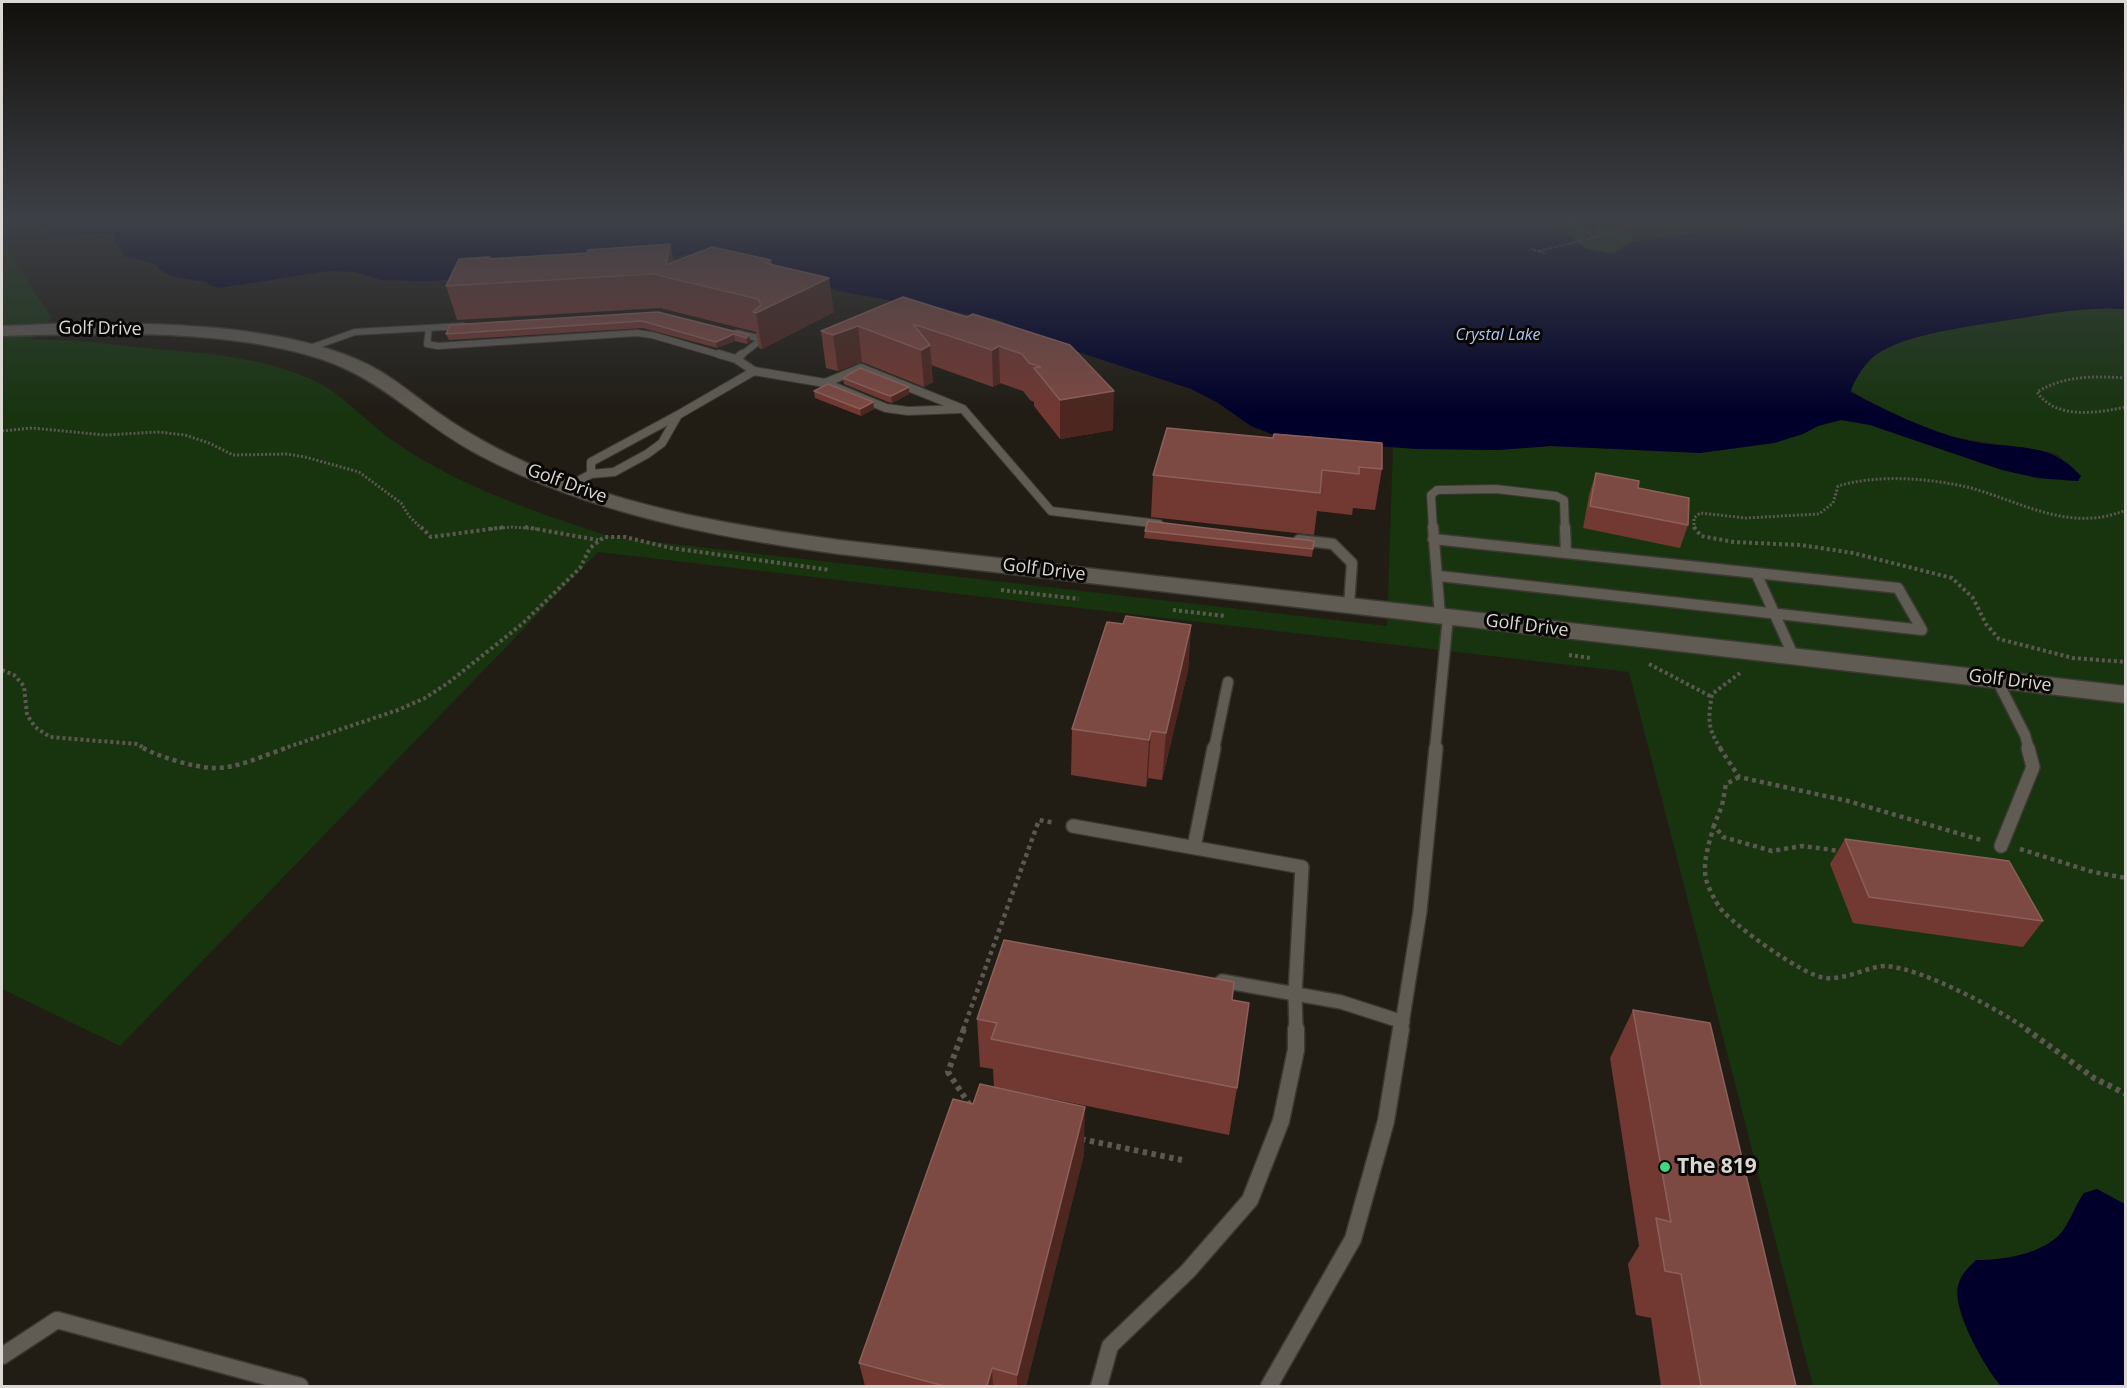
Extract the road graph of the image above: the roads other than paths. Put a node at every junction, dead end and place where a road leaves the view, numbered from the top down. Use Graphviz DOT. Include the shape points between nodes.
graph roads {
  1 [pos="475,325"];
  2 [pos="429,328"];
  3 [pos="728,330"];
  4 [pos="2,331"];
  5 [pos="307,349"];
  6 [pos="736,359"];
  7 [pos="754,371"];
  8 [pos="825,382"];
  9 [pos="963,409"];
  10 [pos="678,415"];
  11 [pos="591,474"];
  12 [pos="569,486"];
  13 [pos="1168,525"];
  14 [pos="1286,539"];
  15 [pos="1433,539"];
  16 [pos="1566,553"];
  17 [pos="1756,573"];
  18 [pos="1439,576"];
  19 [pos="1348,605"];
  20 [pos="1775,613"];
  21 [pos="1444,616"];
  22 [pos="1794,657"];
  23 [pos="1997,680"];
  24 [pos="1228,682"];
  25 [pos="2126,695"];
  26 [pos="1073,826"];
  27 [pos="2001,846"];
  28 [pos="1194,848"];
  29 [pos="1208,978"];
  30 [pos="1295,994"];
  31 [pos="1402,1022"];
  32 [pos="2,1356"];
  33 [pos="300,1386"];
  34 [pos="1099,1386"];
  35 [pos="1269,1386"];
  1 -- 2 [label="lane"];
  2 -- 5 [label="lane" via="355,332"];
  2 -- 6 [label="lane" via="428,344 438,346 637,333"];
  3 -- 6 [label="lane" via="762,339"];
  4 -- 5 [label="street, Golf Drive" via="139,329 242,338"];
  5 -- 12 [label="street, Golf Drive" via="367,370 470,441"];
  6 -- 7 [label="lane"];
  7 -- 8 [label="lane"];
  7 -- 10 [label="lane"];
  8 -- 9 [label="lane" via="886,408"];
  8 -- 9 [label="lane" via="861,368"];
  9 -- 13 [label="lane" via="1051,512"];
  10 -- 11 [label="lane" via="591,462"];
  10 -- 11 [label="lane" via="662,443 647,454 614,472"];
  11 -- 12 [label="lane"];
  12 -- 19 [label="street, Golf Drive" via="676,519 782,539"];
  14 -- 19 [label="lane" via="1334,544 1352,563"];
  15 -- 16 [label="lane"];
  15 -- 16 [label="lane" via="1431,495 1437,490 1496,489 1548,494 1564,500"];
  15 -- 18 [label="lane"];
  16 -- 17 [label="lane"];
  17 -- 20 [label="lane"];
  17 -- 20 [label="lane" via="1898,588 1922,630"];
  18 -- 20 [label="lane"];
  18 -- 21 [label="lane"];
  19 -- 21 [label="street, Golf Drive"];
  20 -- 22 [label="lane"];
  21 -- 22 [label="street, Golf Drive"];
  21 -- 31 [label="lane" via="1420,910"];
  22 -- 23 [label="street, Golf Drive"];
  23 -- 25 [label="street, Golf Drive"];
  23 -- 27 [label="lane" via="2025,735 2033,767"];
  24 -- 28 [label="lane"];
  26 -- 28 [label="lane"];
  28 -- 30 [label="lane" via="1302,867"];
  29 -- 30 [label="lane"];
  30 -- 31 [label="lane" via="1341,1002"];
  30 -- 34 [label="lane" via="1296,1050 1281,1120 1250,1200 1188,1271 1110,1346"];
  31 -- 35 [label="lane" via="1386,1121 1353,1239"];
  32 -- 33 [label="lane" via="57,1320"];
}
